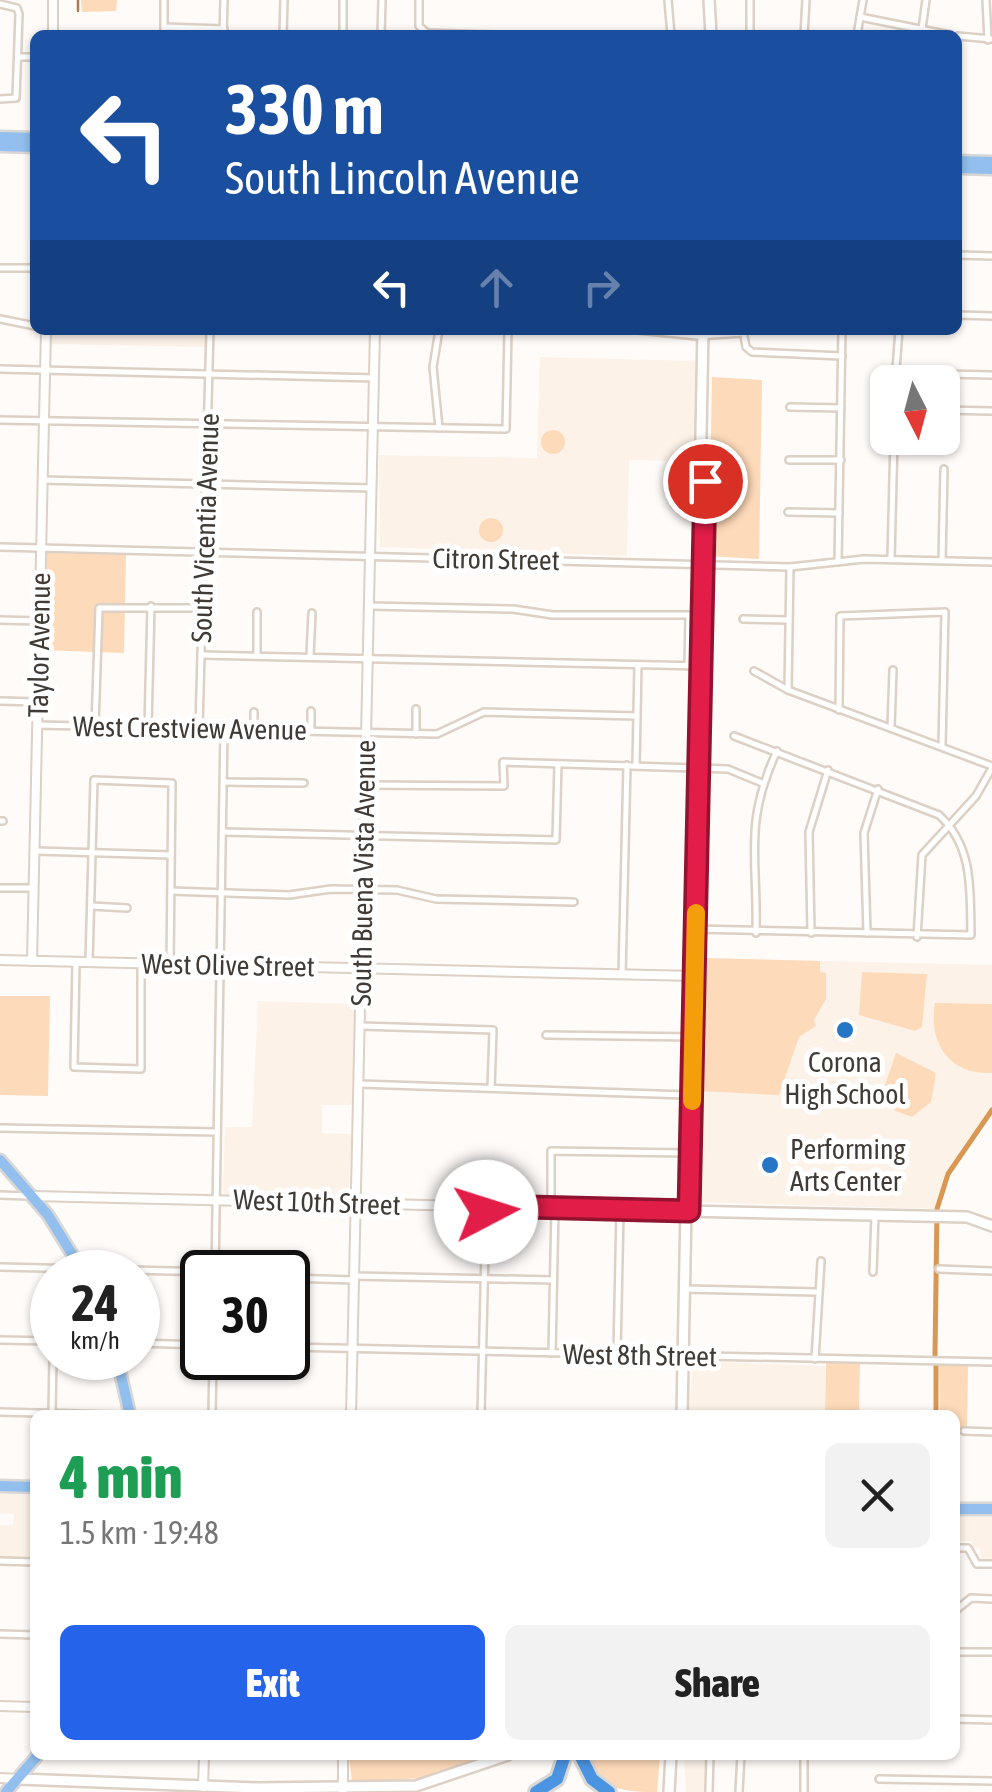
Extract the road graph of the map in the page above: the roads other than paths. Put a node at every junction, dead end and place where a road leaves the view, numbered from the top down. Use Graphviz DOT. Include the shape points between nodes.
graph roads {
  1 [pos="54,0"];
  2 [pos="164,0"];
  3 [pos="224,0"];
  4 [pos="284,0"];
  5 [pos="344,0"];
  6 [pos="382,0"];
  7 [pos="419,0"];
  8 [pos="668,0"];
  9 [pos="709,0"];
  10 [pos="806,0"];
  11 [pos="863,0"];
  12 [pos="926,0"];
  13 [pos="986,0"];
  14 [pos="750,1"];
  15 [pos="0,4"];
  16 [pos="860,17"];
  17 [pos="53,30"];
  18 [pos="164,30"];
  19 [pos="224,30"];
  20 [pos="284,30"];
  21 [pos="343,30"];
  22 [pos="381,30"];
  23 [pos="421,30"];
  24 [pos="671,30"];
  25 [pos="712,30"];
  26 [pos="750,30"];
  27 [pos="804,30"];
  28 [pos="859,30"];
  29 [pos="922,30"];
  30 [pos="962,36"];
  31 [pos="990,40"];
  32 [pos="18,56"];
  33 [pos="30,57"];
  34 [pos="0,99"];
  35 [pos="0,137"];
  36 [pos="30,138"];
  37 [pos="0,146"];
  38 [pos="30,147"];
  39 [pos="962,165"];
  40 [pos="992,166"];
  41 [pos="962,254"];
  42 [pos="992,256"];
  43 [pos="0,268"];
  44 [pos="30,268"];
  45 [pos="962,315"];
  46 [pos="992,316"];
  47 [pos="0,319"];
  48 [pos="30,325"];
  49 [pos="46,335"];
  50 [pos="210,335"];
  51 [pos="375,335"];
  52 [pos="438,335"];
  53 [pos="508,335"];
  54 [pos="705,335"];
  55 [pos="745,335"];
  56 [pos="842,335"];
  57 [pos="899,335"];
  58 [pos="842,356"];
  59 [pos="897,365"];
  60 [pos="0,370"];
  61 [pos="46,370"];
  62 [pos="209,374"];
  63 [pos="960,374"];
  64 [pos="992,375"];
  65 [pos="374,378"];
  66 [pos="790,407"];
  67 [pos="842,408"];
  68 [pos="960,410"];
  69 [pos="992,410"];
  70 [pos="0,420"];
  71 [pos="44,422"];
  72 [pos="208,426"];
  73 [pos="439,428"];
  74 [pos="374,429"];
  75 [pos="893,455"];
  76 [pos="789,460"];
  77 [pos="840,460"];
  78 [pos="944,469"];
  79 [pos="42,480"];
  80 [pos="206,484"];
  81 [pos="372,488"];
  82 [pos="788,512"];
  83 [pos="839,513"];
  84 [pos="0,548"];
  85 [pos="41,549"];
  86 [pos="205,552"];
  87 [pos="370,556"];
  88 [pos="890,560"];
  89 [pos="942,560"];
  90 [pos="838,562"];
  91 [pos="992,562"];
  92 [pos="701,564"];
  93 [pos="790,567"];
  94 [pos="151,606"];
  95 [pos="370,606"];
  96 [pos="204,608"];
  97 [pos="258,612"];
  98 [pos="312,612"];
  99 [pos="743,619"];
  100 [pos="0,620"];
  101 [pos="789,620"];
  102 [pos="39,621"];
  103 [pos="201,654"];
  104 [pos="257,654"];
  105 [pos="310,655"];
  106 [pos="368,656"];
  107 [pos="638,666"];
  108 [pos="695,666"];
  109 [pos="893,670"];
  110 [pos="754,671"];
  111 [pos="788,690"];
  112 [pos="0,700"];
  113 [pos="38,702"];
  114 [pos="416,709"];
  115 [pos="839,710"];
  116 [pos="311,711"];
  117 [pos="254,712"];
  118 [pos="637,716"];
  119 [pos="37,726"];
  120 [pos="95,726"];
  121 [pos="148,726"];
  122 [pos="198,727"];
  123 [pos="892,727"];
  124 [pos="224,728"];
  125 [pos="254,729"];
  126 [pos="311,730"];
  127 [pos="366,732"];
  128 [pos="416,734"];
  129 [pos="734,736"];
  130 [pos="942,746"];
  131 [pos="777,751"];
  132 [pos="558,764"];
  133 [pos="627,765"];
  134 [pos="636,766"];
  135 [pos="696,767"];
  136 [pos="992,767"];
  137 [pos="828,770"];
  138 [pos="224,782"];
  139 [pos="762,783"];
  140 [pos="304,784"];
  141 [pos="365,784"];
  142 [pos="878,789"];
  143 [pos="948,824"];
  144 [pos="223,832"];
  145 [pos="364,836"];
  146 [pos="92,851"];
  147 [pos="34,852"];
  148 [pos="170,855"];
  149 [pos="0,888"];
  150 [pos="34,888"];
  151 [pos="363,890"];
  152 [pos="171,891"];
  153 [pos="224,893"];
  154 [pos="574,902"];
  155 [pos="92,906"];
  156 [pos="126,908"];
  157 [pos="693,930"];
  158 [pos="756,933"];
  159 [pos="867,933"];
  160 [pos="811,934"];
  161 [pos="917,938"];
  162 [pos="0,960"];
  163 [pos="32,961"];
  164 [pos="76,962"];
  165 [pos="90,962"];
  166 [pos="140,963"];
  167 [pos="170,964"];
  168 [pos="222,966"];
  169 [pos="361,968"];
  170 [pos="622,975"];
  171 [pos="692,976"];
  172 [pos="360,1026"];
  173 [pos="546,1035"];
  174 [pos="691,1037"];
  175 [pos="359,1084"];
  176 [pos="491,1088"];
  177 [pos="686,1095"];
  178 [pos="0,1128"];
  179 [pos="218,1132"];
  180 [pos="685,1152"];
  181 [pos="0,1160"];
  182 [pos="0,1195"];
  183 [pos="34,1196"];
  184 [pos="216,1199"];
  185 [pos="356,1203"];
  186 [pos="486,1206"];
  187 [pos="553,1208"];
  188 [pos="620,1210"];
  189 [pos="686,1211"];
  190 [pos="874,1215"];
  191 [pos="992,1226"];
  192 [pos="69,1250"];
  193 [pos="215,1250"];
  194 [pos="821,1261"];
  195 [pos="0,1267"];
  196 [pos="30,1268"];
  197 [pos="939,1269"];
  198 [pos="992,1270"];
  199 [pos="873,1272"];
  200 [pos="310,1278"];
  201 [pos="354,1278"];
  202 [pos="484,1278"];
  203 [pos="553,1280"];
  204 [pos="685,1289"];
  205 [pos="816,1292"];
  206 [pos="0,1340"];
  207 [pos="30,1341"];
  208 [pos="310,1348"];
  209 [pos="352,1349"];
  210 [pos="482,1352"];
  211 [pos="552,1353"];
  212 [pos="617,1354"];
  213 [pos="683,1357"];
  214 [pos="815,1359"];
  215 [pos="992,1362"];
  216 [pos="53,1380"];
  217 [pos="122,1380"];
  218 [pos="213,1380"];
  219 [pos="52,1410"];
  220 [pos="129,1410"];
  221 [pos="212,1410"];
  222 [pos="351,1410"];
  223 [pos="481,1410"];
  224 [pos="682,1410"];
  225 [pos="0,1412"];
  226 [pos="30,1413"];
  227 [pos="964,1431"];
  228 [pos="992,1432"];
  229 [pos="0,1486"];
  230 [pos="30,1487"];
  231 [pos="960,1509"];
  232 [pos="992,1509"];
  233 [pos="960,1548"];
  234 [pos="0,1561"];
  235 [pos="30,1562"];
  236 [pos="992,1564"];
  237 [pos="992,1599"];
  238 [pos="960,1607"];
  239 [pos="0,1634"];
  240 [pos="30,1635"];
  241 [pos="960,1652"];
  242 [pos="992,1652"];
  243 [pos="0,1706"];
  244 [pos="30,1706"];
  245 [pos="960,1719"];
  246 [pos="992,1720"];
  247 [pos="34,1760"];
  248 [pos="204,1760"];
  249 [pos="343,1760"];
  250 [pos="493,1760"];
  251 [pos="564,1760"];
  252 [pos="582,1760"];
  253 [pos="672,1760"];
  254 [pos="710,1760"];
  255 [pos="740,1760"];
  256 [pos="804,1760"];
  257 [pos="0,1778"];
  258 [pos="19,1779"];
  259 [pos="880,1779"];
  260 [pos="992,1783"];
  261 [pos="203,1786"];
  262 [pos="343,1790"];
  263 [pos="6,1792"];
  264 [pos="536,1792"];
  265 [pos="609,1792"];
  266 [pos="669,1792"];
  267 [pos="709,1792"];
  268 [pos="740,1792"];
  269 [pos="804,1792"];
  1 -- 17 [label="street"];
  2 -- 18 [label="street"];
  3 -- 19 [label="street"];
  4 -- 20 [label="street"];
  5 -- 21 [label="street"];
  6 -- 22 [label="street"];
  7 -- 23 [label="street"];
  8 -- 24 [label="street"];
  9 -- 25 [label="main road"];
  10 -- 27 [label="street"];
  11 -- 16 [label="street"];
  12 -- 29 [label="street"];
  13 -- 31 [label="street"];
  14 -- 26 [label="street"];
  15 -- 32 [label="street" via="17,8"];
  16 -- 28 [label="street"];
  16 -- 29 [label="street"];
  30 -- 31 [label="street"];
  32 -- 33 [label="street"];
  32 -- 34 [label="street" via="16,98"];
  35 -- 36 [label="main road"];
  37 -- 38 [label="main road"];
  39 -- 40 [label="main road"];
  41 -- 42 [label="street"];
  43 -- 44 [label="street"];
  45 -- 46 [label="street"];
  47 -- 48 [label="street"];
  49 -- 61 [label="street, Taylor Avenue"];
  50 -- 62 [label="street, South Vicentia Avenue"];
  51 -- 65 [label="street, South Buena Vista Avenue"];
  52 -- 73 [label="street" via="433,367"];
  53 -- 73 [label="street" via="506,429"];
  54 -- 92 [label="main road"];
  55 -- 58 [label="street" via="752,352"];
  56 -- 58 [label="street"];
  57 -- 59 [label="street"];
  58 -- 67 [label="street"];
  60 -- 61 [label="street"];
  61 -- 62 [label="street"];
  61 -- 71 [label="street, Taylor Avenue"];
  62 -- 65 [label="street"];
  62 -- 72 [label="street, South Vicentia Avenue"];
  63 -- 64 [label="street"];
  65 -- 74 [label="street, South Buena Vista Avenue"];
  66 -- 67 [label="street"];
  67 -- 77 [label="street"];
  68 -- 69 [label="street"];
  70 -- 71 [label="street"];
  71 -- 72 [label="street"];
  71 -- 79 [label="street, Taylor Avenue"];
  72 -- 74 [label="street"];
  72 -- 80 [label="street, South Vicentia Avenue"];
  73 -- 74 [label="street"];
  74 -- 81 [label="street, South Buena Vista Avenue"];
  75 -- 88 [label="street"];
  76 -- 77 [label="street"];
  77 -- 83 [label="street"];
  78 -- 89 [label="street"];
  79 -- 80 [label="street"];
  79 -- 85 [label="street, Taylor Avenue"];
  80 -- 81 [label="street"];
  80 -- 86 [label="street, South Vicentia Avenue"];
  81 -- 87 [label="street, South Buena Vista Avenue"];
  82 -- 83 [label="street"];
  83 -- 90 [label="street"];
  84 -- 85 [label="street, Citron Street"];
  85 -- 86 [label="street, Citron Street"];
  85 -- 102 [label="street, Taylor Avenue"];
  86 -- 87 [label="street, Citron Street"];
  86 -- 96 [label="street, South Vicentia Avenue"];
  87 -- 92 [label="street, Citron Street"];
  87 -- 95 [label="street, South Buena Vista Avenue"];
  88 -- 89 [label="street, Citron Street"];
  88 -- 90 [label="street, Citron Street"];
  89 -- 91 [label="street, Citron Street"];
  90 -- 93 [label="street, Citron Street"];
  92 -- 93 [label="street, Citron Street"];
  92 -- 108 [label="main road"];
  93 -- 101 [label="street"];
  94 -- 96 [label="street"];
  94 -- 120 [label="street" via="99,608"];
  94 -- 121 [label="street"];
  95 -- 106 [label="street, South Buena Vista Avenue"];
  95 -- 108 [label="street" via="689,615"];
  96 -- 103 [label="street, South Vicentia Avenue"];
  97 -- 104 [label="street"];
  98 -- 105 [label="street"];
  99 -- 101 [label="street"];
  100 -- 102 [label="street"];
  101 -- 111 [label="street"];
  102 -- 113 [label="street, Taylor Avenue"];
  103 -- 104 [label="street"];
  103 -- 122 [label="street, South Vicentia Avenue"];
  104 -- 105 [label="street"];
  105 -- 106 [label="street"];
  106 -- 107 [label="street"];
  106 -- 127 [label="street, South Buena Vista Avenue"];
  107 -- 108 [label="street"];
  107 -- 118 [label="street"];
  108 -- 135 [label="main road"];
  109 -- 123 [label="street"];
  110 -- 111 [label="street"];
  111 -- 115 [label="street"];
  112 -- 113 [label="street, West Crestview Avenue"];
  113 -- 119 [label="street, Taylor Avenue"];
  114 -- 128 [label="street"];
  115 -- 123 [label="street"];
  115 -- 130 [label="street" via="840,616 945,612"];
  116 -- 126 [label="street"];
  117 -- 125 [label="street"];
  118 -- 128 [label="street, West Crestview Avenue" via="484,712 437,734"];
  118 -- 134 [label="street"];
  119 -- 120 [label="street, West Crestview Avenue"];
  119 -- 147 [label="street, Taylor Avenue"];
  120 -- 121 [label="street, West Crestview Avenue"];
  121 -- 122 [label="street, West Crestview Avenue"];
  122 -- 124 [label="street, West Crestview Avenue"];
  123 -- 130 [label="street"];
  124 -- 125 [label="street, West Crestview Avenue"];
  124 -- 138 [label="street"];
  125 -- 126 [label="street, West Crestview Avenue"];
  126 -- 127 [label="street, West Crestview Avenue"];
  127 -- 128 [label="street, West Crestview Avenue"];
  127 -- 141 [label="street, South Buena Vista Avenue"];
  129 -- 131 [label="street"];
  130 -- 136 [label="street"];
  131 -- 137 [label="street"];
  131 -- 139 [label="street"];
  132 -- 133 [label="street"];
  132 -- 141 [label="street" via="503,762 504,786"];
  132 -- 145 [label="street" via="556,840"];
  133 -- 134 [label="street"];
  133 -- 170 [label="street"];
  134 -- 135 [label="street"];
  135 -- 139 [label="street" via="728,769"];
  135 -- 157 [label="main road"];
  136 -- 143 [label="street" via="986,784"];
  137 -- 142 [label="street"];
  137 -- 160 [label="street" via="809,832"];
  138 -- 140 [label="street"];
  138 -- 144 [label="street"];
  139 -- 158 [label="street" via="752,835"];
  141 -- 145 [label="street, South Buena Vista Avenue"];
  142 -- 143 [label="street"];
  142 -- 159 [label="street" via="864,832"];
  143 -- 161 [label="street" via="919,861"];
  143 -- 161 [label="street" via="968,862 971,935"];
  144 -- 145 [label="street"];
  144 -- 153 [label="street"];
  145 -- 151 [label="street, South Buena Vista Avenue"];
  146 -- 147 [label="street"];
  146 -- 148 [label="street"];
  146 -- 148 [label="street" via="94,780 172,783"];
  146 -- 155 [label="street"];
  147 -- 150 [label="street, Taylor Avenue"];
  148 -- 152 [label="street"];
  149 -- 150 [label="street"];
  150 -- 163 [label="street, Taylor Avenue"];
  151 -- 153 [label="street"];
  151 -- 154 [label="street"];
  151 -- 169 [label="street, South Buena Vista Avenue"];
  152 -- 153 [label="street"];
  152 -- 167 [label="street"];
  153 -- 168 [label="street"];
  155 -- 156 [label="street"];
  155 -- 165 [label="street"];
  157 -- 158 [label="street"];
  157 -- 171 [label="main road"];
  158 -- 160 [label="street"];
  159 -- 160 [label="street"];
  159 -- 161 [label="street"];
  162 -- 163 [label="street, West Olive Street"];
  163 -- 164 [label="street, West Olive Street"];
  164 -- 165 [label="street, West Olive Street"];
  164 -- 166 [label="street" via="74,1068 124,1069 141,1069"];
  165 -- 166 [label="street, West Olive Street"];
  166 -- 167 [label="street, West Olive Street"];
  167 -- 168 [label="street, West Olive Street"];
  168 -- 169 [label="street, West Olive Street"];
  168 -- 179 [label="street"];
  169 -- 170 [label="street, West Olive Street"];
  169 -- 172 [label="street, South Buena Vista Avenue"];
  170 -- 171 [label="street, West Olive Street"];
  171 -- 174 [label="main road"];
  172 -- 175 [label="street, South Buena Vista Avenue"];
  172 -- 176 [label="street" via="493,1030"];
  173 -- 174 [label="street"];
  174 -- 177 [label="main road"];
  174 -- 189 [label="main road"];
  175 -- 176 [label="street"];
  175 -- 185 [label="street, South Buena Vista Avenue"];
  176 -- 177 [label="street"];
  177 -- 180 [label="main road"];
  178 -- 179 [label="street"];
  179 -- 184 [label="street"];
  180 -- 187 [label="street" via="551,1151"];
  180 -- 189 [label="main road"];
  181 -- 183 [label="main road"];
  182 -- 183 [label="street, West 10th Street"];
  183 -- 184 [label="street, West 10th Street"];
  183 -- 192 [label="main road"];
  184 -- 185 [label="street, West 10th Street"];
  184 -- 193 [label="street"];
  185 -- 186 [label="street, West 10th Street"];
  185 -- 201 [label="street, South Buena Vista Avenue"];
  186 -- 187 [label="street, West 10th Street"];
  186 -- 202 [label="street"];
  187 -- 188 [label="street, West 10th Street"];
  187 -- 203 [label="street"];
  188 -- 189 [label="street, West 10th Street"];
  188 -- 212 [label="street"];
  189 -- 190 [label="main road, West 10th Street"];
  189 -- 204 [label="main road"];
  190 -- 191 [label="main road, West 10th Street" via="978,1218"];
  190 -- 199 [label="street"];
  194 -- 205 [label="street"];
  195 -- 196 [label="street"];
  197 -- 198 [label="street"];
  200 -- 201 [label="street"];
  201 -- 202 [label="street"];
  201 -- 209 [label="street, South Buena Vista Avenue"];
  202 -- 203 [label="street"];
  202 -- 210 [label="street"];
  203 -- 211 [label="street"];
  204 -- 205 [label="street"];
  204 -- 213 [label="main road"];
  205 -- 214 [label="street"];
  206 -- 207 [label="street"];
  208 -- 209 [label="street, West 8th Street"];
  209 -- 210 [label="street, West 8th Street"];
  209 -- 222 [label="street, South Buena Vista Avenue"];
  210 -- 211 [label="street, West 8th Street"];
  210 -- 223 [label="street"];
  211 -- 212 [label="street, West 8th Street"];
  212 -- 213 [label="street, West 8th Street"];
  213 -- 214 [label="street, West 8th Street"];
  213 -- 224 [label="main road"];
  214 -- 215 [label="street, West 8th Street"];
  216 -- 219 [label="street"];
  217 -- 220 [label="main road"];
  218 -- 221 [label="street"];
  225 -- 226 [label="street"];
  227 -- 228 [label="street"];
  229 -- 230 [label="main road"];
  231 -- 232 [label="main road"];
  233 -- 236 [label="street" via="968,1548 978,1564"];
  234 -- 235 [label="street"];
  237 -- 238 [label="street" via="971,1598"];
  239 -- 240 [label="street"];
  241 -- 242 [label="street"];
  243 -- 244 [label="street"];
  245 -- 246 [label="street"];
  247 -- 258 [label="main road"];
  248 -- 261 [label="street"];
  249 -- 262 [label="street"];
  250 -- 262 [label="main road" via="416,1786"];
  251 -- 264 [label="highway" via="560,1775"];
  252 -- 265 [label="highway"];
  253 -- 266 [label="main road"];
  254 -- 267 [label="street"];
  255 -- 268 [label="street"];
  256 -- 269 [label="street"];
  257 -- 258 [label="street"];
  258 -- 261 [label="main road"];
  258 -- 263 [label="main road"];
  259 -- 260 [label="street"];
  261 -- 262 [label="main road"];
}
